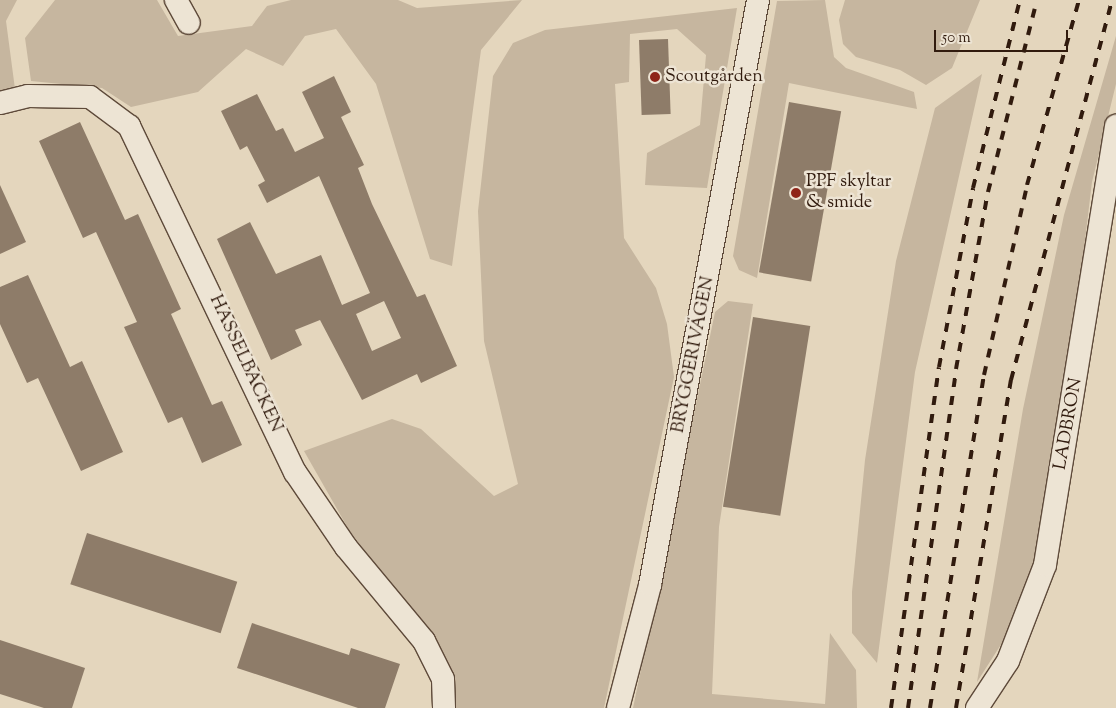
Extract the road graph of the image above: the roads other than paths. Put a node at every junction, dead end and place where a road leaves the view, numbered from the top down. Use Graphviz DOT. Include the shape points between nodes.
graph roads {
  1 [pos="176,0"];
  2 [pos="758,0"];
  3 [pos="189,23"];
  4 [pos="0,103"];
  5 [pos="1116,126"];
  6 [pos="444,708"];
  7 [pos="618,708"];
  8 [pos="977,708"];
  1 -- 3 [label="street"];
  2 -- 7 [label="street, BRYGGERIVÄGEN" via="652,576"];
  4 -- 6 [label="street, HASSELBACKEN" via="28,96 90,97 129,126 295,472 346,547 424,640 443,679"];
  5 -- 8 [label="street, LADBRON" via="1045,565 1008,661"];
}
